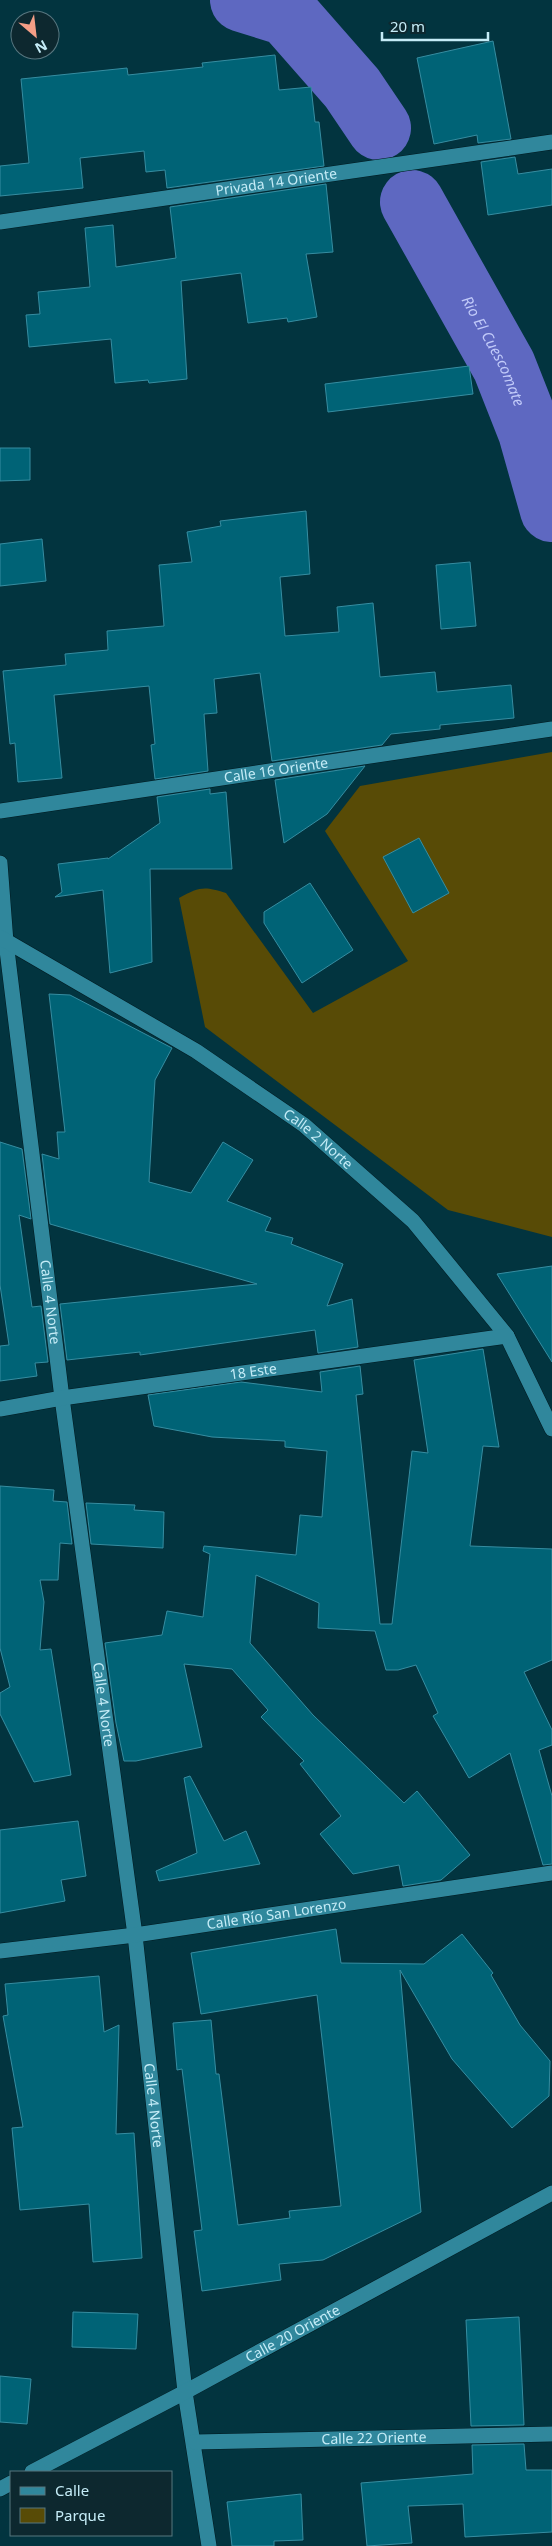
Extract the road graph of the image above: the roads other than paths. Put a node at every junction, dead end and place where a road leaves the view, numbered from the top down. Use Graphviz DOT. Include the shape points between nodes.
graph roads {
  1 [pos="552,142"];
  2 [pos="0,222"];
  3 [pos="552,729"];
  4 [pos="0,811"];
  5 [pos="0,863"];
  6 [pos="3,940"];
  7 [pos="507,1336"];
  8 [pos="62,1398"];
  9 [pos="0,1410"];
  10 [pos="552,1429"];
  11 [pos="552,1873"];
  12 [pos="135,1935"];
  13 [pos="0,1952"];
  14 [pos="552,2193"];
  15 [pos="185,2392"];
  16 [pos="552,2434"];
  17 [pos="195,2442"];
  18 [pos="34,2471"];
  19 [pos="209,2546"];
  1 -- 2 [label="street, Privada 14 Oriente"];
  3 -- 4 [label="street, Calle 16 Oriente"];
  5 -- 6 [label="street, Calle 4 Norte"];
  6 -- 7 [label="street, Calle 2 Norte" via="196,1051 304,1124 413,1221"];
  6 -- 8 [label="street, Calle 4 Norte"];
  7 -- 8 [label="street, 18 Este"];
  7 -- 10 [label="street, Calle 2 Norte"];
  8 -- 9 [label="street, 18 Este"];
  8 -- 12 [label="street, Calle 4 Norte"];
  11 -- 12 [label="street, Calle Río San Lorenzo"];
  12 -- 13 [label="street, Calle Río San Lorenzo"];
  12 -- 15 [label="street, Calle 4 Norte"];
  14 -- 15 [label="street, Calle 20 Oriente"];
  15 -- 17 [label="street, Calle 4 Norte"];
  15 -- 18 [label="street, Calle 20 Oriente"];
  16 -- 17 [label="street, Calle 22 Oriente"];
  17 -- 19 [label="street, Calle 4 Norte"];
}
